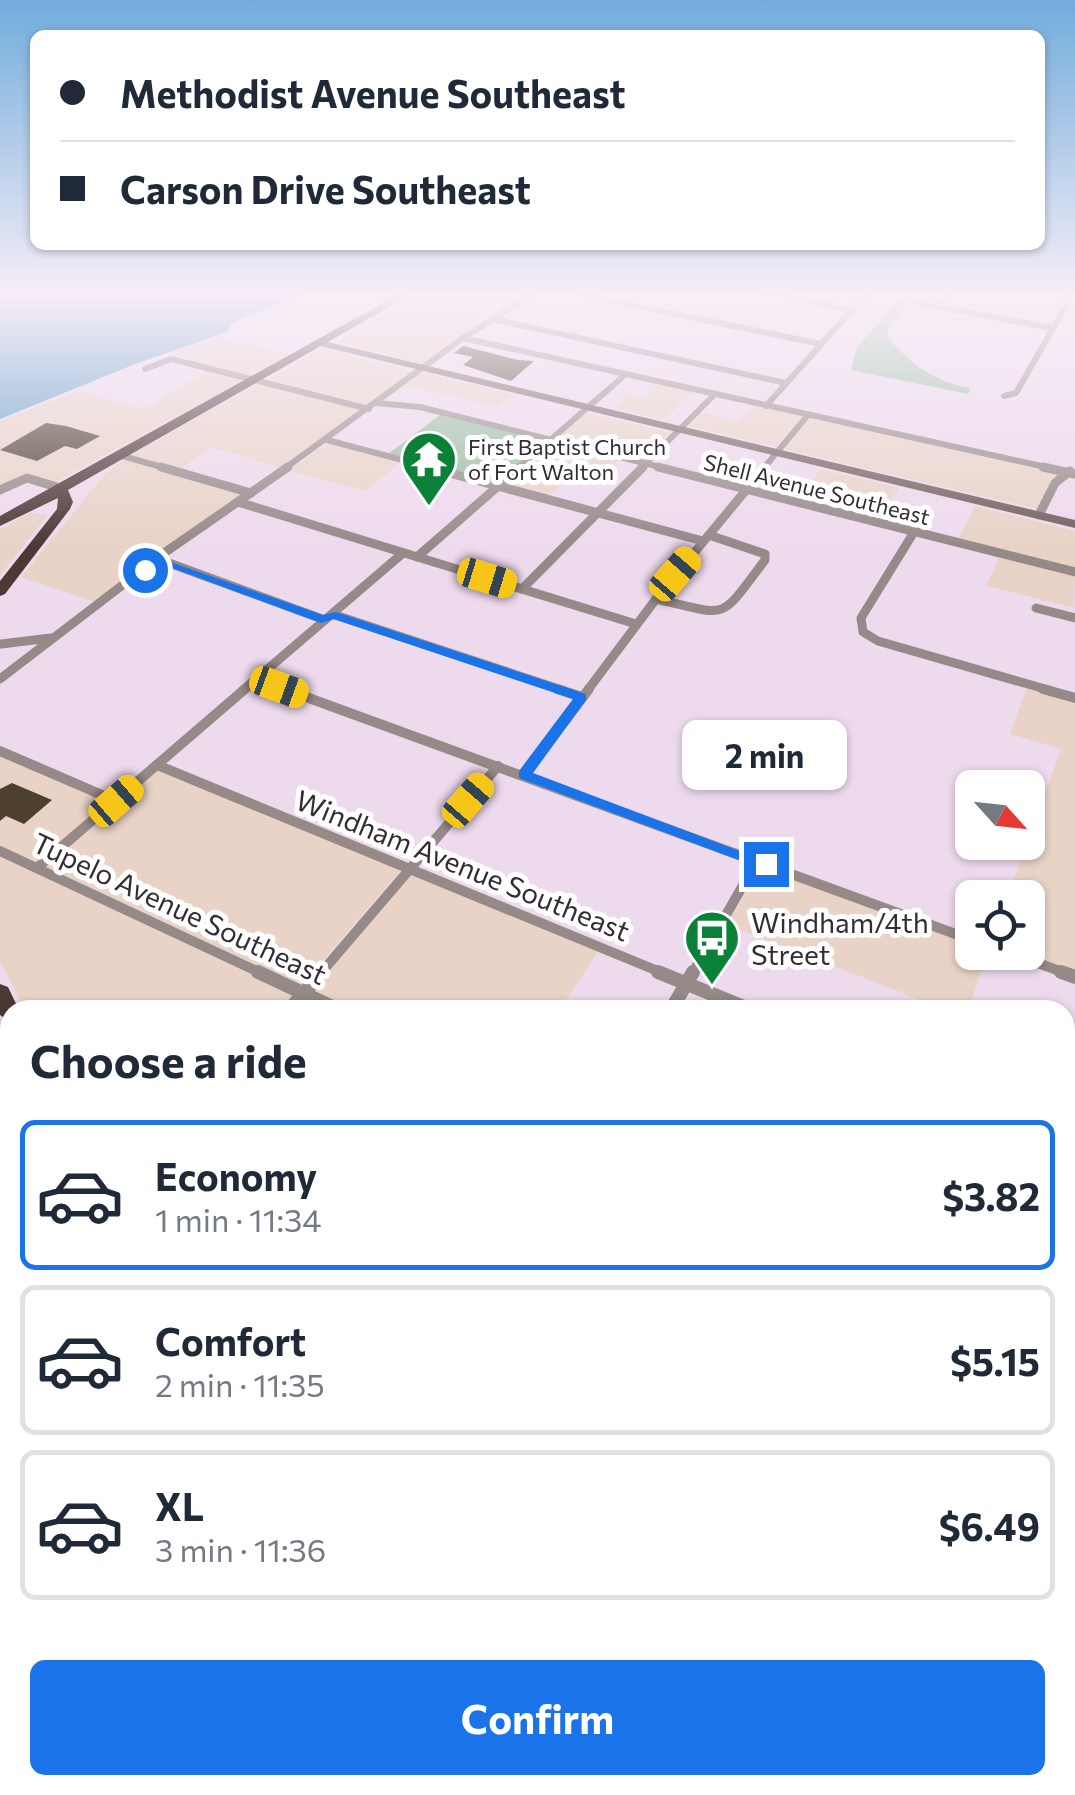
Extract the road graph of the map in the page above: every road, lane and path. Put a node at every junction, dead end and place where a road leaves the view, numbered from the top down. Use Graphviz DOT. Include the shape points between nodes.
graph roads {
  1 [pos="246,378"];
  2 [pos="258,378"];
  3 [pos="408,378"];
  4 [pos="462,378"];
  5 [pos="622,378"];
  6 [pos="643,378"];
  7 [pos="762,378"];
  8 [pos="791,378"];
  9 [pos="1025,378"];
  10 [pos="254,380"];
  11 [pos="786,383"];
  12 [pos="716,394"];
  13 [pos="1004,396"];
  14 [pos="372,406"];
  15 [pos="766,406"];
  16 [pos="587,408"];
  17 [pos="808,415"];
  18 [pos="680,430"];
  19 [pos="327,440"];
  20 [pos="550,440"];
  21 [pos="776,453"];
  22 [pos="115,457"];
  23 [pos="645,464"];
  24 [pos="1072,472"];
  25 [pos="498,486"];
  26 [pos="60,488"];
  27 [pos="0,490"];
  28 [pos="746,490"];
  29 [pos="251,493"];
  30 [pos="238,502"];
  31 [pos="27,507"];
  32 [pos="597,513"];
  33 [pos="1038,516"];
  34 [pos="57,518"];
  35 [pos="0,522"];
  36 [pos="1075,524"];
  37 [pos="914,532"];
  38 [pos="706,538"];
  39 [pos="403,553"];
  40 [pos="417,557"];
  41 [pos="158,559"];
  42 [pos="1075,572"];
  43 [pos="522,589"];
  44 [pos="0,591"];
  45 [pos="656,599"];
  46 [pos="1036,608"];
  47 [pos="328,617"];
  48 [pos="1075,618"];
  49 [pos="636,624"];
  50 [pos="64,632"];
  51 [pos="0,644"];
  52 [pos="32,656"];
  53 [pos="0,680"];
  54 [pos="279,687"];
  55 [pos="582,697"];
  56 [pos="1075,698"];
  57 [pos="0,751"];
  58 [pos="157,766"];
  59 [pos="498,766"];
  60 [pos="524,775"];
  61 [pos="116,801"];
  62 [pos="0,851"];
  63 [pos="757,861"];
  64 [pos="37,868"];
  65 [pos="409,869"];
  66 [pos="955,934"];
  67 [pos="1045,967"];
  68 [pos="1075,978"];
  69 [pos="686,983"];
  70 [pos="302,993"];
  71 [pos="296,1000"];
  72 [pos="317,1000"];
  73 [pos="677,1000"];
  74 [pos="727,1000"];
  1 -- 10 [label="street, Shell Avenue Southeast"];
  2 -- 10 [label="highway"];
  3 -- 14 [label="street"];
  4 -- 16 [label="main road"];
  5 -- 16 [label="street"];
  6 -- 12 [label="street"];
  7 -- 11 [label="street"];
  8 -- 11 [label="street"];
  9 -- 13 [label="street" via="1016,393"];
  10 -- 14 [label="street, Shell Avenue Southeast"];
  10 -- 22 [label="highway"];
  11 -- 15 [label="street"];
  12 -- 15 [label="street"];
  12 -- 18 [label="street"];
  14 -- 19 [label="street"];
  14 -- 20 [label="street, Shell Avenue Southeast" via="420,407"];
  15 -- 17 [label="street"];
  16 -- 18 [label="main road"];
  16 -- 20 [label="street"];
  17 -- 21 [label="street"];
  17 -- 24 [label="street"];
  18 -- 21 [label="main road"];
  18 -- 23 [label="street"];
  19 -- 25 [label="street"];
  19 -- 29 [label="street"];
  20 -- 23 [label="street, Shell Avenue Southeast"];
  20 -- 25 [label="street"];
  21 -- 28 [label="street"];
  21 -- 33 [label="main road"];
  22 -- 26 [label="highway"];
  22 -- 29 [label="street"];
  22 -- 34 [label="highway"];
  23 -- 28 [label="street, Shell Avenue Southeast"];
  23 -- 32 [label="street"];
  24 -- 33 [label="street" via="1055,483"];
  25 -- 32 [label="street"];
  25 -- 40 [label="street"];
  26 -- 27 [label="street" via="27,478"];
  26 -- 31 [label="highway"];
  26 -- 34 [label="highway" via="66,502"];
  28 -- 37 [label="street, Shell Avenue Southeast"];
  28 -- 38 [label="street"];
  29 -- 30 [label="street"];
  30 -- 39 [label="street"];
  30 -- 41 [label="street"];
  31 -- 34 [label="highway" via="53,507"];
  31 -- 35 [label="highway"];
  32 -- 38 [label="street"];
  32 -- 43 [label="street"];
  33 -- 36 [label="main road"];
  34 -- 44 [label="highway"];
  37 -- 42 [label="street, Shell Avenue Southeast"];
  37 -- 56 [label="street" via="861,618 863,632"];
  38 -- 45 [label="street"];
  38 -- 45 [label="street" via="758,548 766,560 725,612 707,614"];
  39 -- 40 [label="street"];
  39 -- 47 [label="street"];
  40 -- 43 [label="street"];
  41 -- 47 [label="street"];
  41 -- 50 [label="street"];
  43 -- 49 [label="street"];
  45 -- 49 [label="street"];
  46 -- 48 [label="street"];
  47 -- 55 [label="street"];
  47 -- 58 [label="street"];
  49 -- 55 [label="street"];
  50 -- 51 [label="street"];
  50 -- 52 [label="street"];
  51 -- 52 [label="street"];
  52 -- 53 [label="street"];
  54 -- 59 [label="street"];
  55 -- 60 [label="street"];
  57 -- 61 [label="street"];
  58 -- 61 [label="street"];
  58 -- 65 [label="street, Windham Avenue Southeast"];
  59 -- 60 [label="street"];
  59 -- 65 [label="street"];
  60 -- 63 [label="street"];
  61 -- 64 [label="street"];
  62 -- 64 [label="street, Tupelo Avenue Southeast"];
  63 -- 66 [label="street"];
  63 -- 69 [label="street"];
  64 -- 70 [label="street, Tupelo Avenue Southeast"];
  65 -- 69 [label="street, Windham Avenue Southeast"];
  65 -- 70 [label="street"];
  67 -- 68 [label="street"];
  69 -- 73 [label="street"];
  69 -- 74 [label="street, Windham Avenue Southeast"];
  70 -- 71 [label="street"];
  70 -- 72 [label="street, Tupelo Avenue Southeast"];
}
